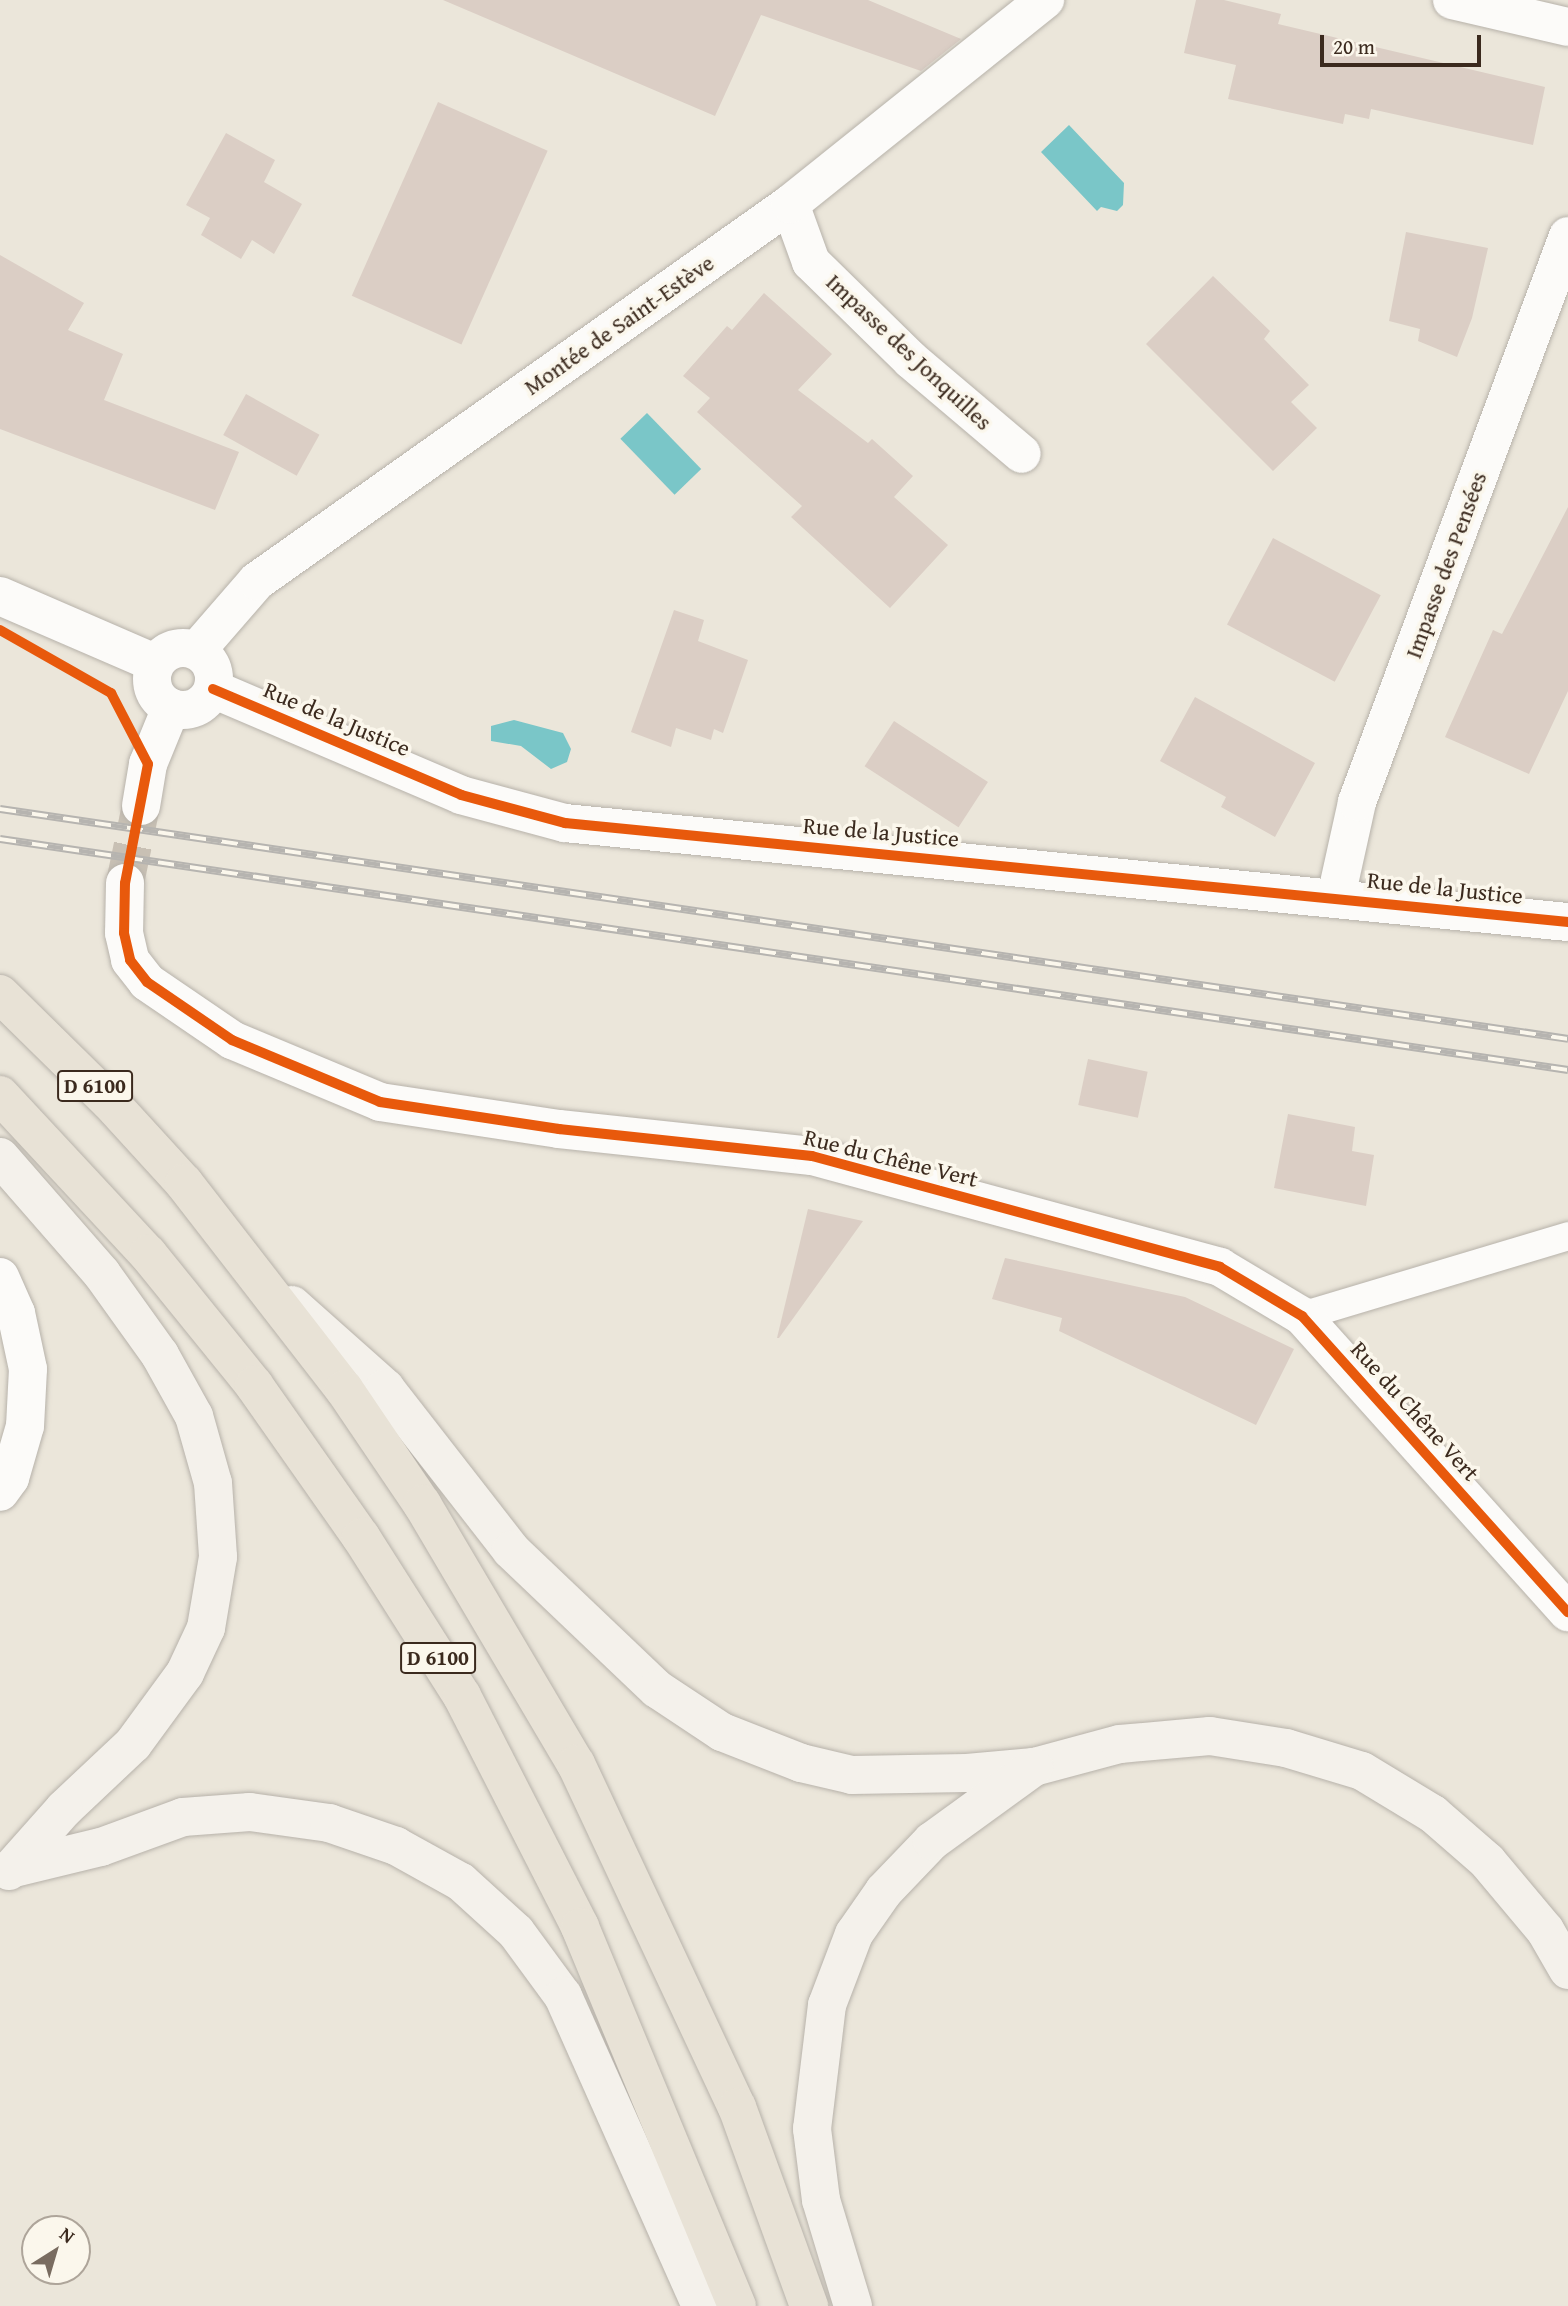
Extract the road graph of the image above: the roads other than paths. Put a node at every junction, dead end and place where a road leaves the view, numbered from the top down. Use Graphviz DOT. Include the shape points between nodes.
graph roads {
  1 [pos="1045,0"];
  2 [pos="1452,0"];
  3 [pos="1568,27"];
  4 [pos="790,204"];
  5 [pos="1568,236"];
  6 [pos="1021,454"];
  7 [pos="0,596"];
  8 [pos="197,650"];
  9 [pos="155,663"];
  10 [pos="213,689"];
  11 [pos="171,708"];
  12 [pos="141,806"];
  13 [pos="125,883"];
  14 [pos="1336,897"];
  15 [pos="1568,922"];
  16 [pos="0,994"];
  17 [pos="0,1095"];
  18 [pos="0,1157"];
  19 [pos="1568,1236"];
  20 [pos="254,1272"];
  21 [pos="0,1277"];
  22 [pos="1302,1316"];
  23 [pos="0,1492"];
  24 [pos="1568,1612"];
  25 [pos="1034,1767"];
  26 [pos="7,1873"];
  27 [pos="1568,1970"];
  28 [pos="701,2306"];
  29 [pos="737,2306"];
  30 [pos="809,2306"];
  31 [pos="853,2306"];
  1 -- 4 [label="street, Montée de Saint-Estève"];
  2 -- 3 [label="street"];
  4 -- 6 [label="street, Impasse des Jonquilles" via="811,262 911,360"];
  4 -- 8 [label="street, Montée de Saint-Estève" via="257,581"];
  5 -- 14 [label="street, Impasse des Pensées" via="1357,802"];
  7 -- 9 [label="street"];
  8 -- 9 [label="street" via="173,648"];
  8 -- 10 [label="street" via="209,660"];
  9 -- 11 [label="street" via="150,678 154,692"];
  10 -- 11 [label="street" via="193,709"];
  10 -- 14 [label="street, Rue de la Justice" via="461,795 565,823"];
  11 -- 12 [label="street" via="148,764"];
  13 -- 22 [label="street, Rue du Chêne Vert" via="124,933 130,960 147,982 232,1040 380,1102 559,1129 811,1156 1220,1268"];
  14 -- 15 [label="street, Rue de la Justice"];
  16 -- 20 [label="main road, D 6100" via="184,1183"];
  17 -- 29 [label="main road, D 6100" via="148,1254 254,1385 361,1537 462,1696 580,1927"];
  18 -- 26 [label="main road" via="102,1274 160,1354 194,1416 213,1483 218,1557 206,1628 185,1673 133,1744 64,1809"];
  19 -- 22 [label="lane"];
  20 -- 25 [label="main road" via="385,1388 511,1550 657,1689 722,1732 801,1763 852,1775"];
  20 -- 30 [label="main road, D 6100" via="344,1389 422,1504 576,1764 737,2107"];
  21 -- 23 [label="street" via="16,1313 27,1369 25,1426 10,1478"];
  22 -- 24 [label="street, Rue du Chêne Vert"];
  25 -- 27 [label="main road" via="1120,1744 1210,1736 1286,1748 1362,1770 1433,1814 1487,1861 1545,1930"];
  25 -- 31 [label="main road" via="932,1841 884,1891 854,1934 827,2005 812,2129 821,2200"];
  26 -- 28 [label="main road" via="101,1847 183,1817 250,1812 329,1823 396,1846 461,1882 516,1932 563,1996"];
}
